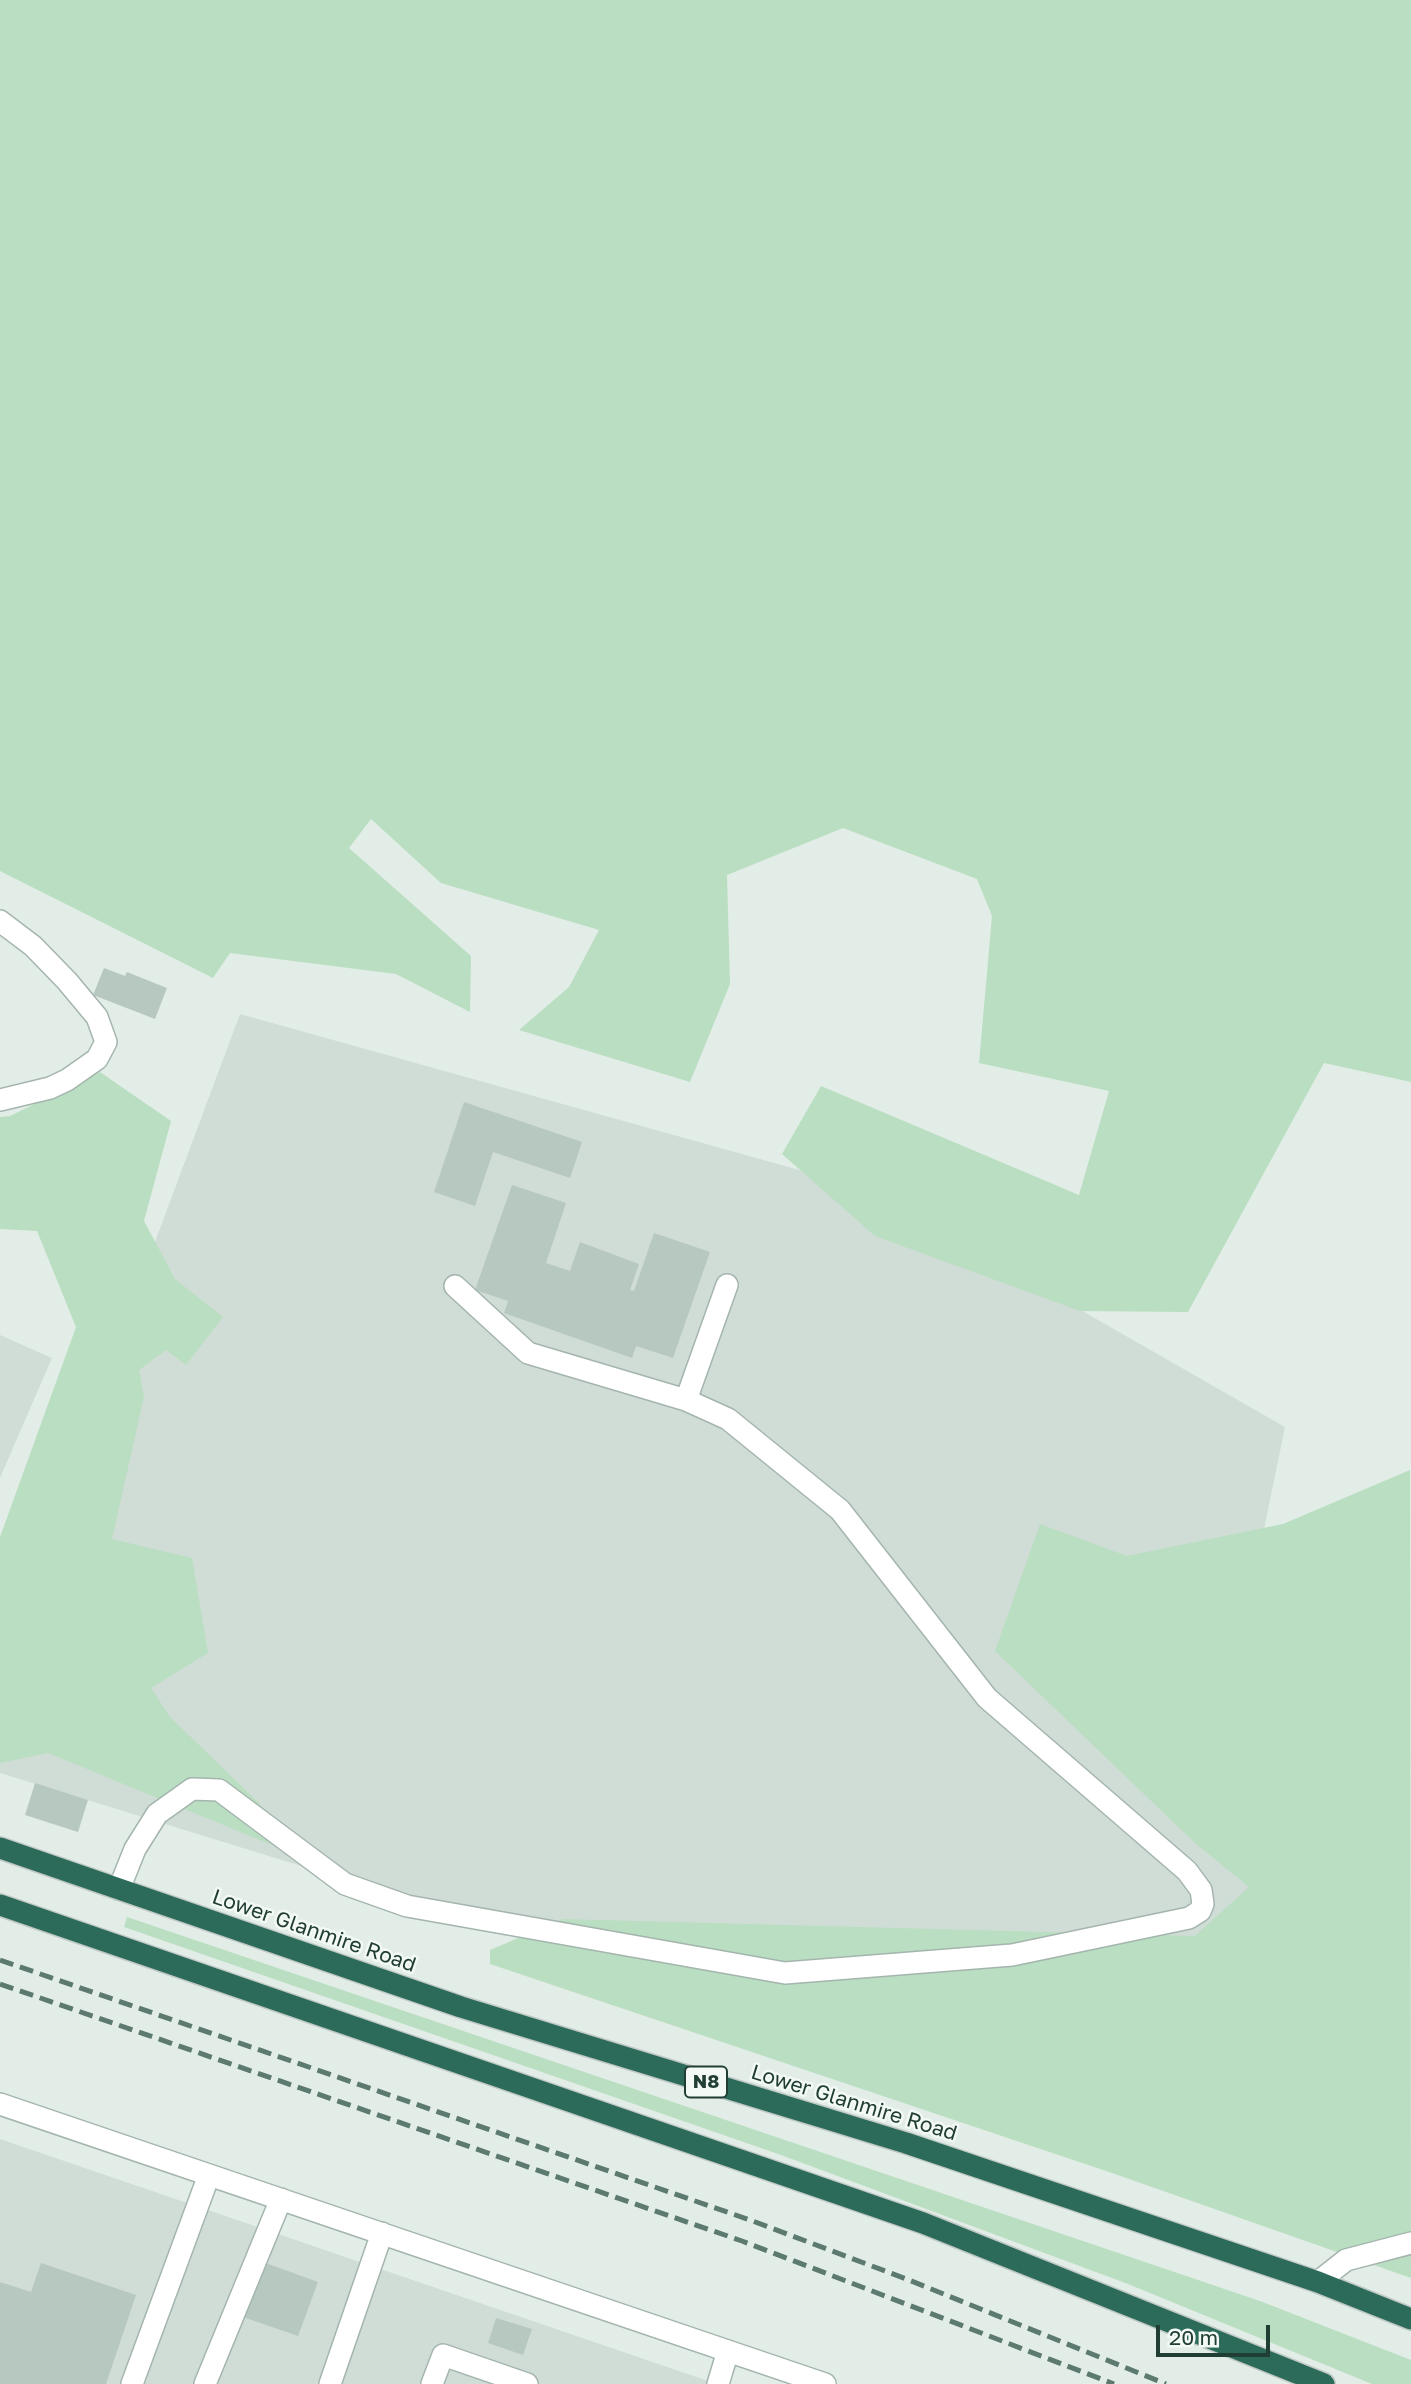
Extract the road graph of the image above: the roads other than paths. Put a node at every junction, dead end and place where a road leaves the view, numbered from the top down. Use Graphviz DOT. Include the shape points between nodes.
graph roads {
  1 [pos="0,921"];
  2 [pos="0,1100"];
  3 [pos="727,1285"];
  4 [pos="454,1286"];
  5 [pos="686,1400"];
  6 [pos="0,1848"];
  7 [pos="119,1889"];
  8 [pos="0,1905"];
  9 [pos="0,2104"];
  10 [pos="209,2175"];
  11 [pos="281,2199"];
  12 [pos="382,2233"];
  13 [pos="1411,2243"];
  14 [pos="1318,2282"];
  15 [pos="1411,2319"];
  16 [pos="727,2351"];
  17 [pos="132,2384"];
  18 [pos="205,2384"];
  19 [pos="330,2384"];
  20 [pos="432,2384"];
  21 [pos="527,2384"];
  22 [pos="718,2384"];
  23 [pos="825,2384"];
  24 [pos="1324,2384"];
  1 -- 2 [label="street" via="33,946 66,981 97,1017 106,1042 97,1059 66,1080"];
  3 -- 5 [label="street"];
  4 -- 5 [label="street" via="528,1353"];
  5 -- 7 [label="street" via="728,1419 840,1510 987,1698 1187,1871 1203,1896 1196,1916 1012,1955 785,1973 407,1906 345,1884 219,1790 192,1788 157,1814 135,1849"];
  6 -- 7 [label="highway, Lower Glanmire Road / N8"];
  7 -- 14 [label="highway, Lower Glanmire Road / N8" via="461,2007 906,2143"];
  8 -- 24 [label="highway" via="923,2223"];
  9 -- 10 [label="street"];
  10 -- 11 [label="street"];
  10 -- 17 [label="street"];
  11 -- 12 [label="street"];
  11 -- 18 [label="street"];
  12 -- 16 [label="street"];
  12 -- 19 [label="street"];
  13 -- 14 [label="street" via="1346,2259"];
  14 -- 15 [label="highway, Lower Glanmire Road / N8"];
  16 -- 22 [label="street"];
  16 -- 23 [label="street"];
  20 -- 21 [label="street" via="443,2355"];
}
